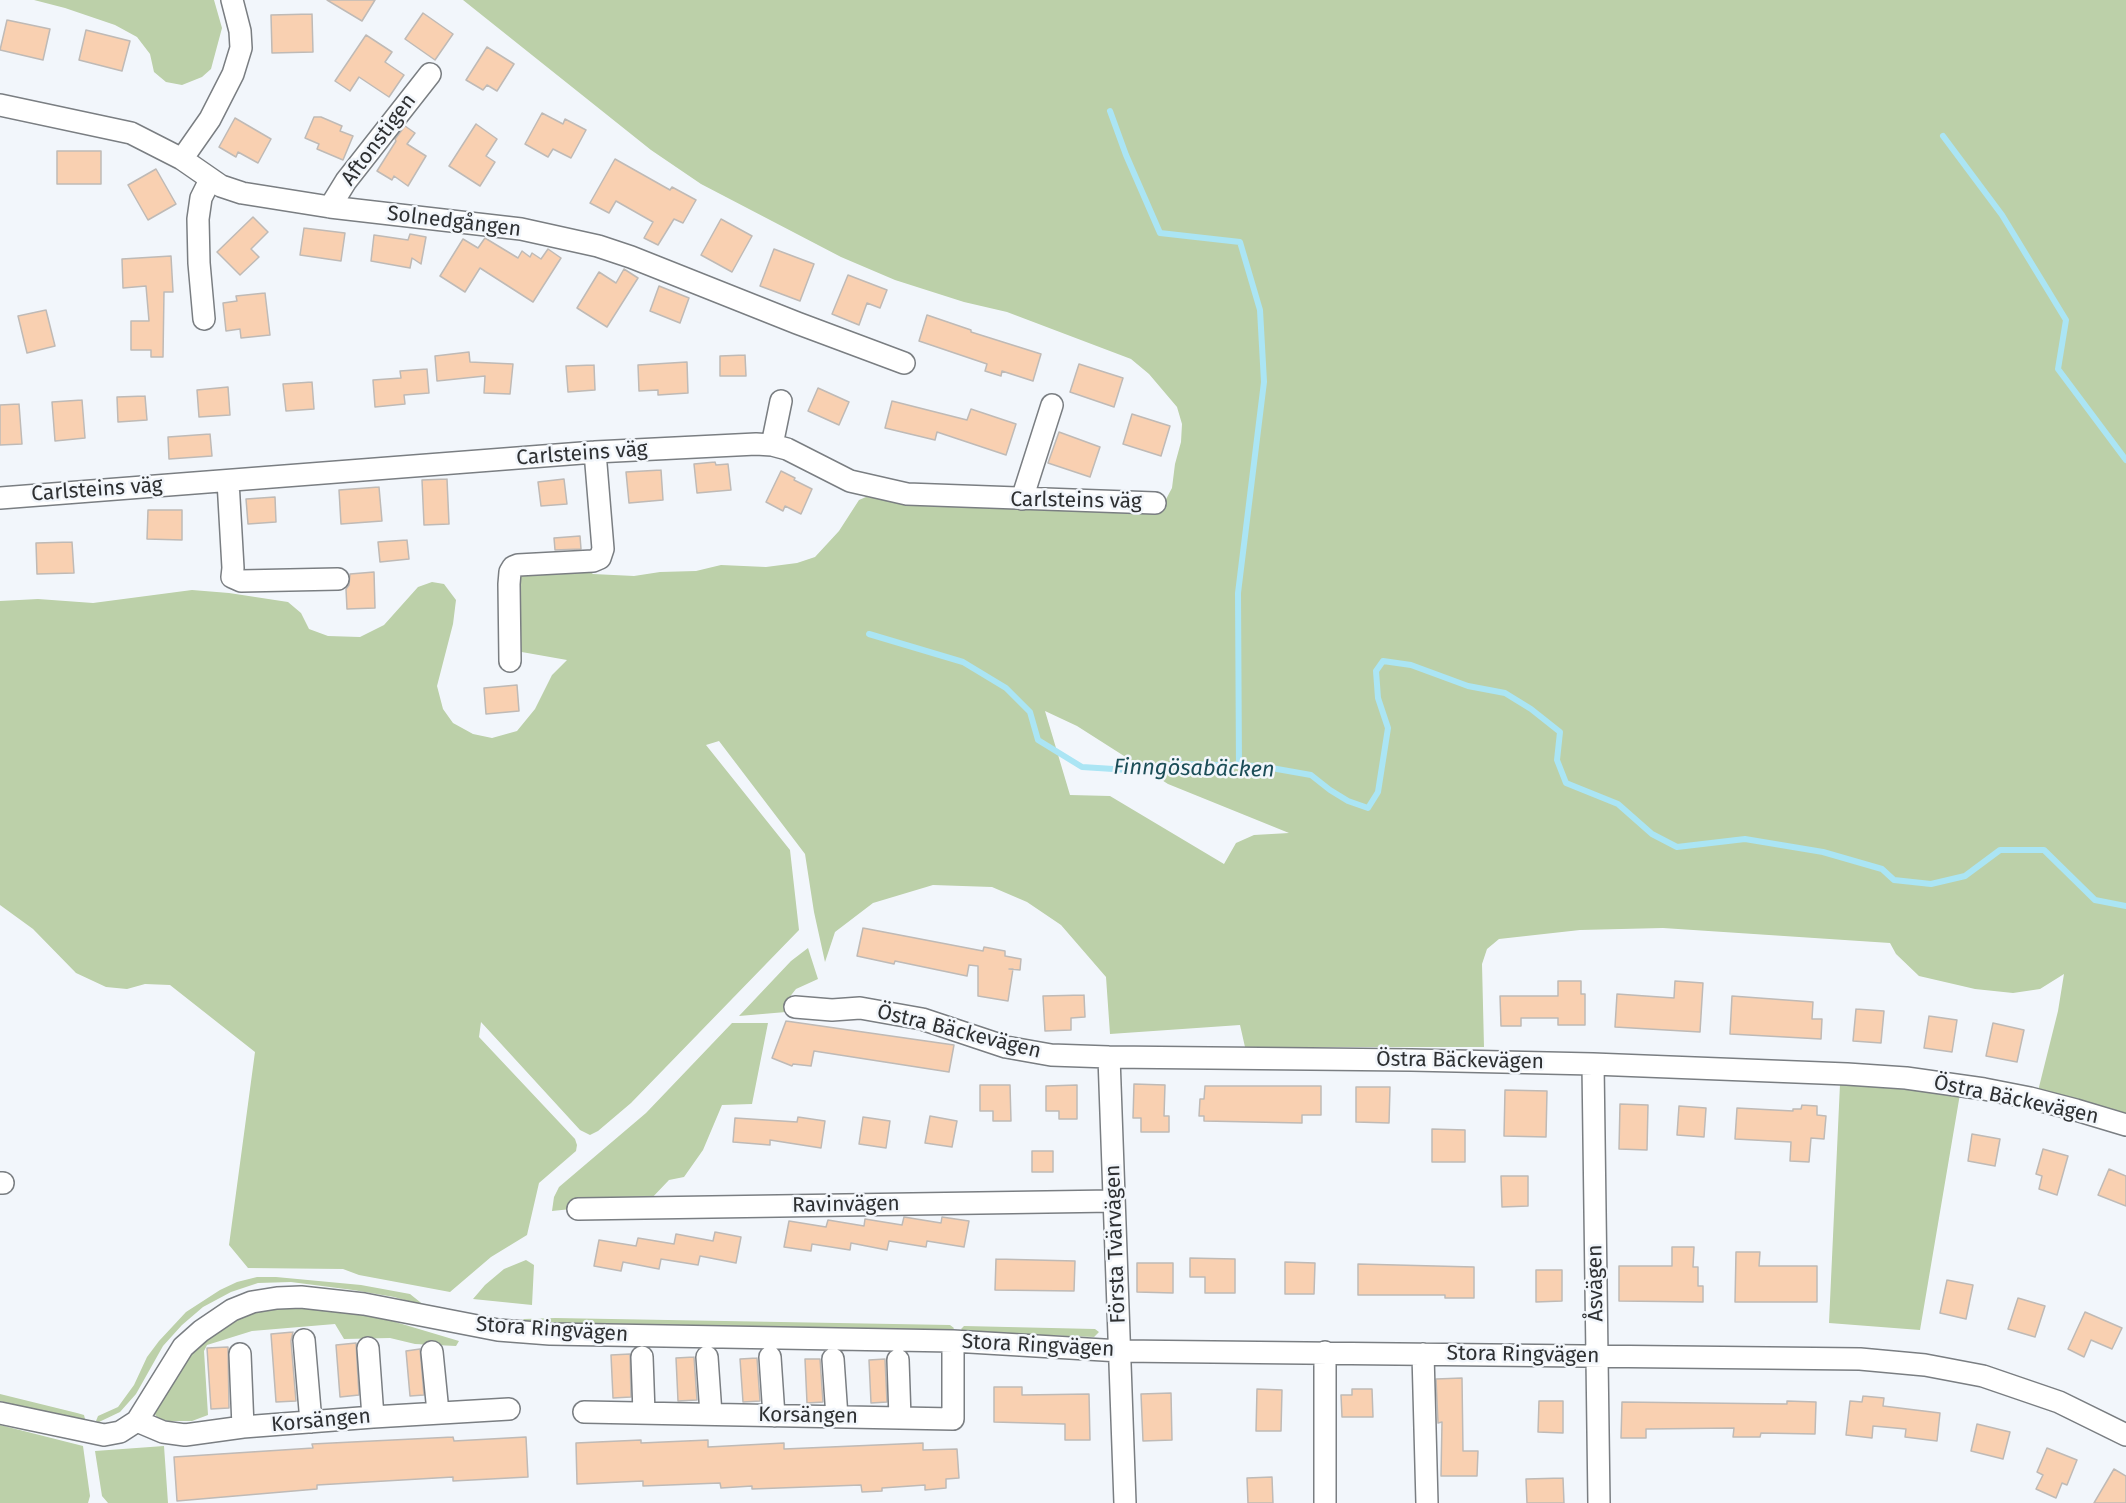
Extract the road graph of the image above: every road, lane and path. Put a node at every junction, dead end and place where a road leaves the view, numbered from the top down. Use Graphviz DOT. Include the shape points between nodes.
graph roads {
  1 [pos="232,0"];
  2 [pos="430,74"];
  3 [pos="0,105"];
  4 [pos="182,159"];
  5 [pos="210,180"];
  6 [pos="330,207"];
  7 [pos="204,320"];
  8 [pos="904,363"];
  9 [pos="781,401"];
  10 [pos="1052,405"];
  11 [pos="772,445"];
  12 [pos="595,452"];
  13 [pos="228,481"];
  14 [pos="0,498"];
  15 [pos="1022,499"];
  16 [pos="1155,503"];
  17 [pos="338,579"];
  18 [pos="510,661"];
  19 [pos="795,1008"];
  20 [pos="1109,1057"];
  21 [pos="1593,1064"];
  22 [pos="2126,1125"];
  23 [pos="1113,1201"];
  24 [pos="578,1209"];
  25 [pos="304,1340"];
  26 [pos="953,1341"];
  27 [pos="368,1348"];
  28 [pos="432,1352"];
  29 [pos="1120,1352"];
  30 [pos="1325,1352"];
  31 [pos="240,1354"];
  32 [pos="1423,1354"];
  33 [pos="770,1356"];
  34 [pos="1598,1356"];
  35 [pos="642,1357"];
  36 [pos="706,1357"];
  37 [pos="833,1359"];
  38 [pos="898,1360"];
  39 [pos="509,1409"];
  40 [pos="438,1412"];
  41 [pos="584,1412"];
  42 [pos="0,1413"];
  43 [pos="644,1413"];
  44 [pos="711,1414"];
  45 [pos="774,1416"];
  46 [pos="373,1417"];
  47 [pos="837,1417"];
  48 [pos="900,1418"];
  49 [pos="137,1421"];
  50 [pos="311,1422"];
  51 [pos="243,1427"];
  52 [pos="2126,1435"];
  53 [pos="1125,1503"];
  54 [pos="1325,1503"];
  55 [pos="1427,1503"];
  56 [pos="1599,1503"];
  1 -- 4 [label="street" via="241,48 233,74 210,119"];
  2 -- 6 [label="street, Aftonstigen"];
  3 -- 4 [label="street, Solnedgången" via="130,133"];
  4 -- 5 [label="street, Solnedgången"];
  5 -- 6 [label="street, Solnedgången" via="242,193"];
  5 -- 7 [label="street" via="201,198 198,219"];
  6 -- 8 [label="street, Solnedgången" via="521,229 598,246"];
  9 -- 11 [label="street"];
  10 -- 15 [label="street"];
  11 -- 12 [label="street, Carlsteins väg"];
  11 -- 15 [label="street, Carlsteins väg" via="787,448 850,481 908,495"];
  12 -- 13 [label="street, Carlsteins väg"];
  12 -- 18 [label="street" via="603,549 600,558 513,567 509,584"];
  13 -- 14 [label="street, Carlsteins väg"];
  13 -- 17 [label="street" via="231,577 241,581"];
  15 -- 16 [label="street, Carlsteins väg"];
  19 -- 20 [label="street, Östra Bäckevägen" via="860,1008 922,1019 1027,1052"];
  20 -- 21 [label="street, Östra Bäckevägen"];
  20 -- 23 [label="street, Första Tvärvägen"];
  21 -- 22 [label="street, Östra Bäckevägen" via="1847,1074 1941,1082 2030,1098"];
  21 -- 34 [label="street, Åsvägen"];
  23 -- 24 [label="street, Ravinvägen"];
  23 -- 29 [label="street, Första Tvärvägen"];
  25 -- 50 [label="street"];
  26 -- 29 [label="street, Stora Ringvägen"];
  26 -- 48 [label="street, Korsängen" via="952,1419"];
  26 -- 49 [label="street, Stora Ringvägen" via="550,1335 498,1330 364,1304 277,1298 232,1310 201,1330 177,1356"];
  27 -- 46 [label="street"];
  28 -- 40 [label="street"];
  29 -- 30 [label="street, Stora Ringvägen"];
  29 -- 53 [label="street, Första Tvärvägen"];
  30 -- 32 [label="street, Stora Ringvägen"];
  30 -- 54 [label="street"];
  31 -- 51 [label="street"];
  32 -- 34 [label="street, Stora Ringvägen"];
  32 -- 55 [label="street"];
  33 -- 45 [label="street"];
  34 -- 52 [label="street, Stora Ringvägen" via="1833,1357 1925,1365 2022,1388"];
  34 -- 56 [label="street, Åsvägen"];
  35 -- 43 [label="street"];
  36 -- 44 [label="street"];
  37 -- 47 [label="street"];
  38 -- 48 [label="street"];
  39 -- 40 [label="street, Korsängen"];
  40 -- 46 [label="street, Korsängen"];
  41 -- 43 [label="street, Korsängen"];
  42 -- 49 [label="street" via="104,1435 120,1432"];
  43 -- 44 [label="street, Korsängen"];
  44 -- 45 [label="street, Korsängen"];
  45 -- 47 [label="street, Korsängen"];
  46 -- 50 [label="street, Korsängen"];
  47 -- 48 [label="street, Korsängen"];
  49 -- 51 [label="street, Korsängen" via="163,1432 185,1435"];
  50 -- 51 [label="street, Korsängen"];
}
